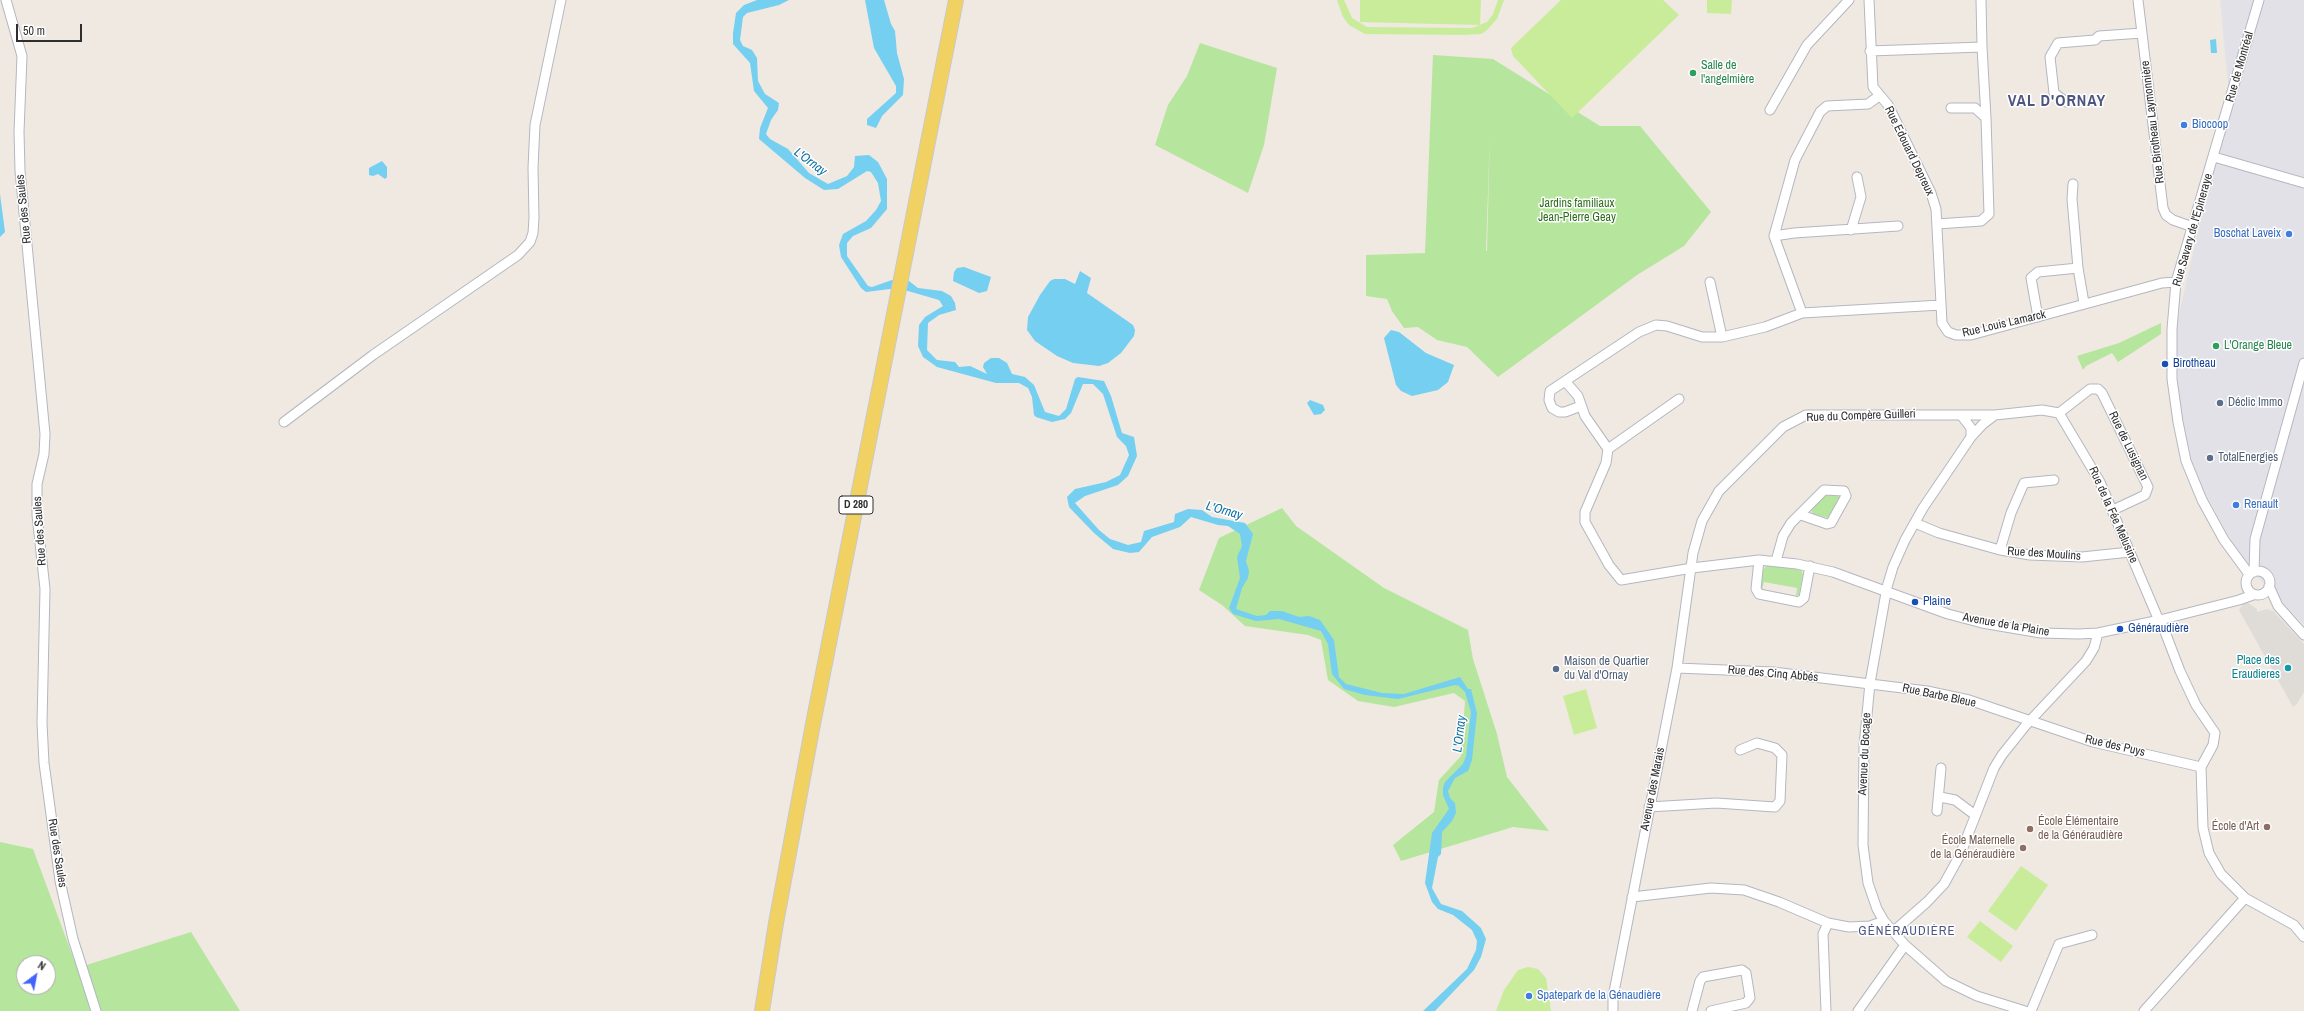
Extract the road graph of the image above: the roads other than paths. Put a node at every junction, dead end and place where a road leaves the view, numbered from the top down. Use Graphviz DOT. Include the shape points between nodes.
graph roads {
  1 [pos="6,0"];
  2 [pos="561,0"];
  3 [pos="956,0"];
  4 [pos="1849,0"];
  5 [pos="1869,0"];
  6 [pos="1981,0"];
  7 [pos="2138,0"];
  8 [pos="2259,0"];
  9 [pos="2142,33"];
  10 [pos="1982,47"];
  11 [pos="1870,51"];
  12 [pos="1879,96"];
  13 [pos="2066,102"];
  14 [pos="1951,108"];
  15 [pos="1770,110"];
  16 [pos="1986,118"];
  17 [pos="2214,157"];
  18 [pos="1857,178"];
  19 [pos="2304,183"];
  20 [pos="2073,184"];
  21 [pos="1937,224"];
  22 [pos="1898,226"];
  23 [pos="2193,227"];
  24 [pos="1851,230"];
  25 [pos="1774,236"];
  26 [pos="2078,268"];
  27 [pos="1710,282"];
  28 [pos="2176,282"];
  29 [pos="2084,303"];
  30 [pos="1941,305"];
  31 [pos="1802,313"];
  32 [pos="2038,317"];
  33 [pos="1722,337"];
  34 [pos="2304,363"];
  35 [pos="1565,381"];
  36 [pos="1679,399"];
  37 [pos="1581,406"];
  38 [pos="2059,413"];
  39 [pos="1960,415"];
  40 [pos="1995,415"];
  41 [pos="284,422"];
  42 [pos="1971,437"];
  43 [pos="1608,449"];
  44 [pos="2054,480"];
  45 [pos="2113,510"];
  46 [pos="1801,515"];
  47 [pos="1915,523"];
  48 [pos="2000,550"];
  49 [pos="2254,550"];
  50 [pos="2130,552"];
  51 [pos="1760,560"];
  52 [pos="1776,561"];
  53 [pos="1810,566"];
  54 [pos="1692,568"];
  55 [pos="2251,573"];
  56 [pos="2264,573"];
  57 [pos="2245,586"];
  58 [pos="2269,586"];
  59 [pos="1887,592"];
  60 [pos="2257,595"];
  61 [pos="2231,602"];
  62 [pos="2278,606"];
  63 [pos="2160,620"];
  64 [pos="2098,633"];
  65 [pos="2304,635"];
  66 [pos="1677,668"];
  67 [pos="1870,683"];
  68 [pos="2030,722"];
  69 [pos="1740,750"];
  70 [pos="2201,767"];
  71 [pos="1942,768"];
  72 [pos="1940,797"];
  73 [pos="1649,808"];
  74 [pos="1937,811"];
  75 [pos="1975,815"];
  76 [pos="1632,897"];
  77 [pos="2245,898"];
  78 [pos="1884,921"];
  79 [pos="1828,923"];
  80 [pos="1894,931"];
  81 [pos="2092,935"];
  82 [pos="2304,937"];
  83 [pos="1905,945"];
  84 [pos="96,1011"];
  85 [pos="762,1011"];
  86 [pos="1613,1011"];
  87 [pos="1692,1011"];
  88 [pos="1711,1011"];
  89 [pos="1826,1011"];
  90 [pos="1858,1011"];
  91 [pos="2025,1011"];
  92 [pos="2031,1011"];
  93 [pos="2144,1011"];
  1 -- 84 [label="street, Rue des Saules" via="22,56 20,171 45,434 44,454 37,484 37,515 46,589 42,723 44,763 60,881 73,939"];
  2 -- 41 [label="street" via="535,125 534,218 530,242 518,255 373,355"];
  3 -- 85 [label="main road, D 280" via="812,732"];
  4 -- 15 [label="street" via="1807,45"];
  5 -- 11 [label="street, Rue Edouard Depreux"];
  6 -- 10 [label="street"];
  7 -- 9 [label="street, Rue Birotheau Laymonnière"];
  8 -- 17 [label="street, Rue de Montréal"];
  9 -- 13 [label="street" via="2058,43 2050,57 2054,93"];
  9 -- 23 [label="street, Rue Birotheau Laymonnière" via="2163,208 2166,215 2173,220"];
  10 -- 11 [label="street"];
  10 -- 16 [label="street"];
  11 -- 12 [label="street, Rue Edouard Depreux" via="1873,87"];
  12 -- 21 [label="street, Rue Edouard Depreux" via="1888,105 1931,193"];
  12 -- 25 [label="street" via="1868,104 1827,106 1820,112 1795,160"];
  14 -- 16 [label="street" via="1975,108"];
  16 -- 21 [label="street" via="1989,214 1981,221"];
  17 -- 19 [label="street"];
  17 -- 23 [label="street, Rue Savary de l'Epineraye"];
  18 -- 24 [label="street" via="1861,197"];
  20 -- 26 [label="street"];
  21 -- 30 [label="street, Rue Edouard Depreux"];
  22 -- 24 [label="street"];
  23 -- 28 [label="street, Rue Savary de l'Epineraye"];
  24 -- 25 [label="street"];
  25 -- 31 [label="street"];
  26 -- 29 [label="street"];
  26 -- 32 [label="street" via="2038,272 2031,278"];
  27 -- 33 [label="street"];
  28 -- 29 [label="street, Rue Louis Lamarck" via="2162,283"];
  28 -- 55 [label="street, Rue Savary de l'Epineraye" via="2172,329 2172,379 2186,461 2202,500 2224,540"];
  29 -- 32 [label="street, Rue Louis Lamarck"];
  30 -- 31 [label="street"];
  30 -- 32 [label="street, Rue Louis Lamarck" via="1942,323 1948,332 1956,336 1971,335"];
  31 -- 33 [label="street" via="1765,327"];
  33 -- 35 [label="street" via="1702,337 1656,325 1639,332"];
  34 -- 49 [label="street" via="2254,539"];
  35 -- 37 [label="street" via="1578,396"];
  35 -- 37 [label="street" via="1550,391 1549,400 1552,408 1558,412 1565,412"];
  36 -- 43 [label="street"];
  37 -- 43 [label="street"];
  38 -- 40 [label="street" via="2042,410"];
  38 -- 45 [label="street, Rue de la Fée Melusine" via="2088,458"];
  38 -- 45 [label="street, Rue de Lusignan" via="2090,389 2098,389 2102,393 2148,487 2145,496"];
  39 -- 40 [label="street, Rue du Compère Guilleri"];
  39 -- 42 [label="street" via="1971,428"];
  39 -- 54 [label="street, Rue du Compère Guilleri" via="1806,416 1782,426 1719,491 1702,521"];
  40 -- 42 [label="street, Avenue du Bocage"];
  42 -- 47 [label="street, Avenue du Bocage"];
  43 -- 54 [label="street, Avenue de la Plaine" via="1609,456 1585,512 1585,522 1613,572 1621,580"];
  44 -- 48 [label="street" via="2024,483 2011,513"];
  45 -- 50 [label="street, Rue de la Fée Melusine"];
  46 -- 46 [label="street" via="1824,490 1844,491 1846,496 1831,523"];
  46 -- 52 [label="street" via="1783,536"];
  47 -- 48 [label="street, Rue des Moulins" via="1939,533"];
  47 -- 59 [label="street, Avenue du Bocage" via="1893,567"];
  48 -- 50 [label="street, Rue des Moulins" via="2030,555 2082,557"];
  49 -- 55 [label="street"];
  49 -- 56 [label="street"];
  50 -- 63 [label="street, Rue de la Fée Melusine"];
  51 -- 52 [label="street, Avenue de la Plaine"];
  51 -- 53 [label="street" via="1756,589 1759,594 1799,602 1804,598"];
  51 -- 54 [label="street, Avenue de la Plaine"];
  52 -- 53 [label="street, Avenue de la Plaine"];
  53 -- 59 [label="street, Avenue de la Plaine"];
  54 -- 66 [label="street, Avenue des Marais"];
  55 -- 56 [label="street"];
  55 -- 57 [label="street"];
  56 -- 58 [label="street" via="2269,579"];
  57 -- 60 [label="street"];
  57 -- 61 [label="street"];
  58 -- 60 [label="street" via="2266,592"];
  58 -- 62 [label="street"];
  59 -- 64 [label="street, Avenue de la Plaine" via="1982,623 2041,633"];
  59 -- 67 [label="street, Avenue du Bocage"];
  60 -- 61 [label="street, Avenue de la Plaine"];
  60 -- 62 [label="street"];
  61 -- 63 [label="street, Avenue de la Plaine"];
  62 -- 65 [label="street"];
  63 -- 64 [label="street, Avenue de la Plaine"];
  63 -- 70 [label="street, Rue de la Fée Melusine" via="2196,704 2215,733 2213,745"];
  64 -- 68 [label="street" via="2094,648 2086,661"];
  66 -- 67 [label="street, Rue des Cinq Abbés" via="1773,672"];
  66 -- 73 [label="street, Avenue des Marais"];
  67 -- 68 [label="street, Rue Barbe Bleue" via="1969,700"];
  67 -- 78 [label="street, Avenue du Bocage" via="1864,746 1863,845 1868,883"];
  68 -- 70 [label="street, Rue des Puys" via="2093,742"];
  68 -- 75 [label="street" via="2002,755"];
  69 -- 73 [label="street" via="1757,743 1775,748 1782,755 1780,801 1775,807 1716,803"];
  70 -- 77 [label="street" via="2203,828 2209,853 2221,874"];
  71 -- 72 [label="street"];
  72 -- 74 [label="street"];
  72 -- 75 [label="street" via="1955,800"];
  73 -- 76 [label="street, Avenue des Marais"];
  75 -- 80 [label="street" via="1960,855 1944,884"];
  76 -- 79 [label="street" via="1710,888 1744,890"];
  76 -- 86 [label="street, Avenue des Marais" via="1613,997"];
  77 -- 82 [label="street" via="2294,925"];
  77 -- 93 [label="street"];
  78 -- 79 [label="street" via="1870,926 1849,928"];
  78 -- 80 [label="street, Avenue du Bocage"];
  79 -- 89 [label="street" via="1823,934"];
  80 -- 83 [label="street, Avenue du Bocage"];
  81 -- 92 [label="street" via="2059,944"];
  83 -- 90 [label="street"];
  83 -- 91 [label="street, Avenue du Bocage" via="1946,981 1977,996"];
  87 -- 88 [label="street" via="1703,977 1742,970 1746,973 1750,998 1746,1003"];
}
